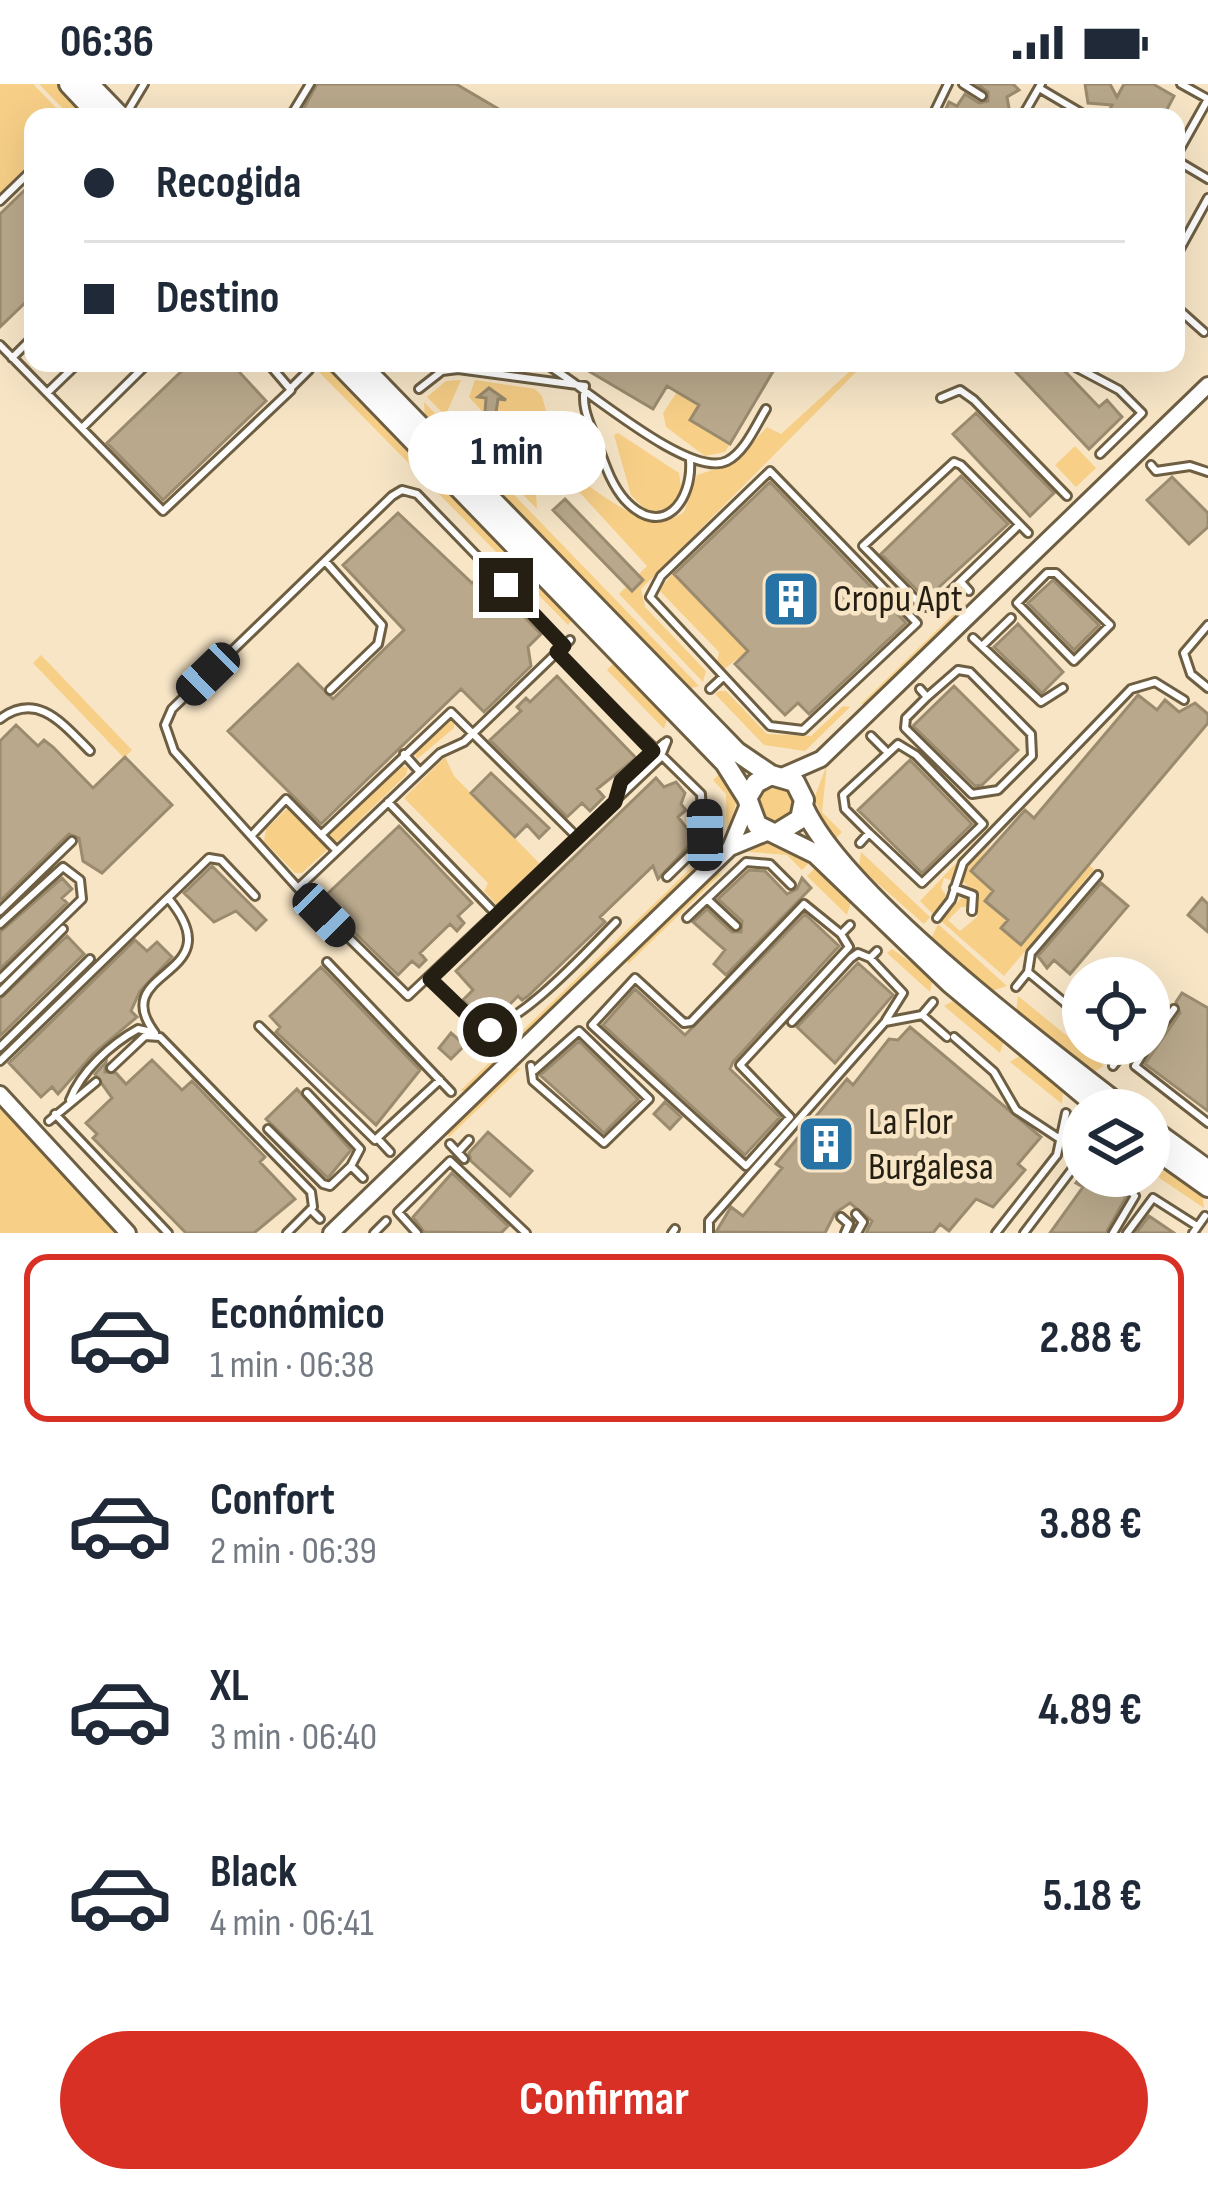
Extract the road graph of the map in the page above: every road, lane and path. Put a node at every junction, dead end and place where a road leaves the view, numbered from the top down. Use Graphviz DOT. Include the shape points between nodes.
graph roads {
  1 [pos="68,84"];
  2 [pos="89,84"];
  3 [pos="963,84"];
  4 [pos="1181,84"];
  5 [pos="1040,86"];
  6 [pos="982,96"];
  7 [pos="91,108"];
  8 [pos="114,108"];
  9 [pos="1074,108"];
  10 [pos="1185,141"];
  11 [pos="24,179"];
  12 [pos="1208,198"];
  13 [pos="0,202"];
  14 [pos="1185,240"];
  15 [pos="1185,315"];
  16 [pos="1204,332"];
  17 [pos="0,345"];
  18 [pos="24,346"];
  19 [pos="12,358"];
  20 [pos="24,370"];
  21 [pos="26,372"];
  22 [pos="68,372"];
  23 [pos="138,372"];
  24 [pos="277,372"];
  25 [pos="307,372"];
  26 [pos="347,372"];
  27 [pos="368,372"];
  28 [pos="441,372"];
  29 [pos="480,372"];
  30 [pos="560,372"];
  31 [pos="1085,372"];
  32 [pos="1208,385"];
  33 [pos="585,386"];
  34 [pos="292,387"];
  35 [pos="419,388"];
  36 [pos="47,393"];
  37 [pos="941,398"];
  38 [pos="766,409"];
  39 [pos="81,428"];
  40 [pos="1100,454"];
  41 [pos="690,460"];
  42 [pos="1151,465"];
  43 [pos="1208,472"];
  44 [pos="1067,496"];
  45 [pos="1019,525"];
  46 [pos="1028,533"];
  47 [pos="325,561"];
  48 [pos="961,582"];
  49 [pos="1028,588"];
  50 [pos="969,590"];
  51 [pos="1011,618"];
  52 [pos="1208,626"];
  53 [pos="973,638"];
  54 [pos="564,646"];
  55 [pos="982,646"];
  56 [pos="723,677"];
  57 [pos="1063,688"];
  58 [pos="1208,688"];
  59 [pos="710,689"];
  60 [pos="920,689"];
  61 [pos="330,690"];
  62 [pos="846,695"];
  63 [pos="927,697"];
  64 [pos="1184,700"];
  65 [pos="854,703"];
  66 [pos="0,719"];
  67 [pos="475,732"];
  68 [pos="871,736"];
  69 [pos="89,751"];
  70 [pos="885,751"];
  71 [pos="651,753"];
  72 [pos="404,754"];
  73 [pos="660,758"];
  74 [pos="821,759"];
  75 [pos="420,772"];
  76 [pos="777,775"];
  77 [pos="388,802"];
  78 [pos="615,802"];
  79 [pos="747,802"];
  80 [pos="804,804"];
  81 [pos="774,832"];
  82 [pos="869,833"];
  83 [pos="253,834"];
  84 [pos="321,835"];
  85 [pos="578,838"];
  86 [pos="72,841"];
  87 [pos="860,843"];
  88 [pos="730,848"];
  89 [pos="337,851"];
  90 [pos="1098,875"];
  91 [pos="667,877"];
  92 [pos="791,885"];
  93 [pos="298,888"];
  94 [pos="955,888"];
  95 [pos="255,896"];
  96 [pos="168,898"];
  97 [pos="706,899"];
  98 [pos="0,911"];
  99 [pos="972,911"];
  100 [pos="497,915"];
  101 [pos="688,918"];
  102 [pos="938,918"];
  103 [pos="616,922"];
  104 [pos="0,924"];
  105 [pos="850,925"];
  106 [pos="736,926"];
  107 [pos="63,929"];
  108 [pos="841,934"];
  109 [pos="90,959"];
  110 [pos="327,962"];
  111 [pos="1028,972"];
  112 [pos="0,979"];
  113 [pos="430,979"];
  114 [pos="1016,987"];
  115 [pos="0,992"];
  116 [pos="1062,1000"];
  117 [pos="933,1003"];
  118 [pos="1174,1009"];
  119 [pos="922,1015"];
  120 [pos="1170,1015"];
  121 [pos="791,1022"];
  122 [pos="885,1022"];
  123 [pos="260,1026"];
  124 [pos="576,1028"];
  125 [pos="155,1033"];
  126 [pos="0,1047"];
  127 [pos="0,1060"];
  128 [pos="1002,1062"];
  129 [pos="1136,1065"];
  130 [pos="111,1068"];
  131 [pos="994,1072"];
  132 [pos="440,1080"];
  133 [pos="96,1082"];
  134 [pos="1077,1089"];
  135 [pos="1101,1089"];
  136 [pos="1164,1089"];
  137 [pos="451,1092"];
  138 [pos="307,1093"];
  139 [pos="0,1094"];
  140 [pos="1170,1094"];
  141 [pos="70,1100"];
  142 [pos="1208,1123"];
  143 [pos="268,1129"];
  144 [pos="378,1139"];
  145 [pos="469,1140"];
  146 [pos="1062,1140"];
  147 [pos="1062,1142"];
  148 [pos="1170,1142"];
  149 [pos="450,1144"];
  150 [pos="390,1152"];
  151 [pos="1170,1160"];
  152 [pos="350,1166"];
  153 [pos="1208,1170"];
  154 [pos="363,1178"];
  155 [pos="1062,1183"];
  156 [pos="1208,1187"];
  157 [pos="400,1192"];
  158 [pos="1134,1197"];
  159 [pos="408,1200"];
  160 [pos="311,1210"];
  161 [pos="856,1214"];
  162 [pos="1205,1216"];
  163 [pos="841,1217"];
  164 [pos="320,1220"];
  165 [pos="386,1220"];
  166 [pos="1195,1230"];
  167 [pos="128,1233"];
  168 [pos="168,1233"];
  169 [pos="287,1233"];
  170 [pos="332,1233"];
  171 [pos="374,1233"];
  172 [pos="417,1233"];
  173 [pos="526,1233"];
  174 [pos="709,1233"];
  175 [pos="845,1233"];
  176 [pos="857,1233"];
  177 [pos="996,1233"];
  178 [pos="1024,1233"];
  179 [pos="1113,1233"];
  180 [pos="1127,1233"];
  1 -- 7 [label="main road"];
  2 -- 8 [label="main road"];
  3 -- 6 [label="lane"];
  4 -- 10 [label="lane" via="1208,99"];
  5 -- 9 [label="lane"];
  11 -- 13 [label="lane"];
  12 -- 14 [label="lane"];
  15 -- 16 [label="lane"];
  17 -- 19 [label="lane"];
  18 -- 19 [label="lane"];
  19 -- 20 [label="lane"];
  21 -- 36 [label="lane"];
  22 -- 36 [label="lane"];
  23 -- 39 [label="lane"];
  24 -- 34 [label="lane"];
  25 -- 34 [label="lane"];
  26 -- 79 [label="main road" via="725,763"];
  27 -- 76 [label="main road" via="736,752"];
  28 -- 35 [label="lane"];
  29 -- 33 [label="lane"];
  30 -- 33 [label="lane"];
  31 -- 40 [label="lane" via="1144,416"];
  32 -- 74 [label="street"];
  33 -- 41 [label="lane"];
  33 -- 41 [label="lane" via="582,403 614,484 637,510 654,518 680,509"];
  34 -- 39 [label="lane" via="163,511"];
  36 -- 39 [label="lane"];
  37 -- 44 [label="lane" via="960,390 974,400"];
  38 -- 41 [label="lane" via="725,462"];
  42 -- 43 [label="lane"];
  45 -- 46 [label="lane"];
  45 -- 48 [label="lane"];
  45 -- 48 [label="lane" via="954,462 863,546 922,606 933,608"];
  47 -- 54 [label="lane" via="392,496 411,489"];
  47 -- 61 [label="lane" via="382,625 378,644"];
  47 -- 83 [label="lane" via="168,716 174,751"];
  48 -- 50 [label="lane"];
  49 -- 49 [label="lane" via="1017,603 1074,661 1111,628 1055,573"];
  51 -- 55 [label="lane"];
  52 -- 58 [label="lane" via="1184,653 1191,674"];
  53 -- 55 [label="lane"];
  54 -- 67 [label="lane"];
  54 -- 71 [label="lane"];
  55 -- 57 [label="lane" via="1041,702"];
  56 -- 59 [label="lane"];
  56 -- 62 [label="lane" via="774,727 809,728"];
  56 -- 62 [label="lane" via="655,608 650,592 770,471 917,623"];
  60 -- 63 [label="lane"];
  62 -- 65 [label="lane"];
  63 -- 63 [label="lane" via="905,728 972,794 998,790 1028,763 1031,734 970,671 958,670"];
  64 -- 94 [label="lane" via="1155,682 1131,689 964,863"];
  66 -- 69 [label="lane" via="33,706"];
  67 -- 72 [label="lane" via="448,713"];
  67 -- 75 [label="lane"];
  67 -- 85 [label="lane"];
  68 -- 70 [label="lane"];
  70 -- 82 [label="lane" via="843,795"];
  70 -- 82 [label="lane" via="907,748 983,824 922,883"];
  71 -- 73 [label="lane"];
  71 -- 73 [label="lane" via="667,741"];
  71 -- 78 [label="lane" via="624,778"];
  72 -- 75 [label="lane"];
  72 -- 84 [label="lane"];
  73 -- 78 [label="lane"];
  73 -- 91 [label="lane" via="704,800 703,842"];
  74 -- 76 [label="street"];
  74 -- 80 [label="street"];
  75 -- 77 [label="lane"];
  76 -- 79 [label="main road" via="756,783"];
  76 -- 80 [label="main road" via="795,782"];
  77 -- 89 [label="lane"];
  77 -- 100 [label="lane"];
  78 -- 85 [label="lane"];
  79 -- 81 [label="main road" via="752,820"];
  79 -- 88 [label="street"];
  80 -- 81 [label="main road" via="796,824"];
  80 -- 135 [label="main road" via="830,849 919,937"];
  81 -- 88 [label="street"];
  81 -- 134 [label="main road" via="816,854 950,983"];
  82 -- 87 [label="lane"];
  83 -- 84 [label="lane" via="286,800"];
  83 -- 93 [label="lane"];
  84 -- 89 [label="lane"];
  85 -- 100 [label="lane"];
  86 -- 98 [label="lane"];
  88 -- 170 [label="street"];
  89 -- 93 [label="lane"];
  90 -- 111 [label="lane" via="1031,953"];
  92 -- 97 [label="lane" via="770,864 746,862"];
  93 -- 113 [label="lane" via="402,995"];
  94 -- 99 [label="lane" via="973,895"];
  94 -- 102 [label="lane"];
  95 -- 96 [label="lane" via="221,860 209,858"];
  96 -- 125 [label="lane" via="191,939 143,1005"];
  96 -- 127 [label="lane"];
  97 -- 101 [label="lane"];
  97 -- 106 [label="lane"];
  100 -- 113 [label="lane"];
  103 -- 113 [label="lane" via="490,1030"];
  104 -- 112 [label="lane" via="63,866 80,880 82,899"];
  105 -- 108 [label="lane"];
  107 -- 115 [label="lane"];
  108 -- 108 [label="lane" via="804,904 687,1024 628,978 592,1020 595,1031 746,1166 790,1118 740,1065 849,947"];
  109 -- 126 [label="lane"];
  110 -- 132 [label="lane"];
  111 -- 114 [label="lane"];
  111 -- 116 [label="lane"];
  117 -- 119 [label="lane"];
  118 -- 120 [label="lane"];
  119 -- 122 [label="lane"];
  119 -- 131 [label="lane"];
  121 -- 122 [label="lane" via="855,956 874,954 903,993"];
  122 -- 174 [label="lane" via="709,1221"];
  123 -- 144 [label="lane"];
  124 -- 124 [label="lane" via="649,1096 611,1140 598,1140 533,1081 533,1068"];
  125 -- 130 [label="lane"];
  125 -- 141 [label="lane" via="137,1029 118,1042 77,1082"];
  125 -- 160 [label="lane" via="311,1192"];
  128 -- 131 [label="lane"];
  129 -- 136 [label="lane"];
  131 -- 146 [label="lane" via="1016,1109"];
  132 -- 137 [label="lane"];
  132 -- 144 [label="lane"];
  133 -- 141 [label="lane"];
  138 -- 152 [label="lane" via="360,1149"];
  139 -- 167 [label="street"];
  140 -- 142 [label="lane"];
  141 -- 168 [label="lane" via="52,1118"];
  143 -- 152 [label="lane" via="323,1184"];
  144 -- 150 [label="lane"];
  145 -- 149 [label="lane" via="461,1155"];
  147 -- 177 [label="lane"];
  148 -- 153 [label="main road"];
  151 -- 156 [label="main road"];
  152 -- 154 [label="lane"];
  155 -- 178 [label="lane"];
  157 -- 159 [label="lane"];
  158 -- 179 [label="lane"];
  159 -- 172 [label="lane" via="398,1212"];
  159 -- 173 [label="lane" via="450,1161"];
  160 -- 164 [label="lane"];
  160 -- 169 [label="lane"];
  161 -- 176 [label="lane" via="863,1222"];
  162 -- 166 [label="lane"];
  163 -- 175 [label="lane" via="849,1224"];
  165 -- 171 [label="lane"];
  166 -- 180 [label="lane" via="1153,1198"];
}
